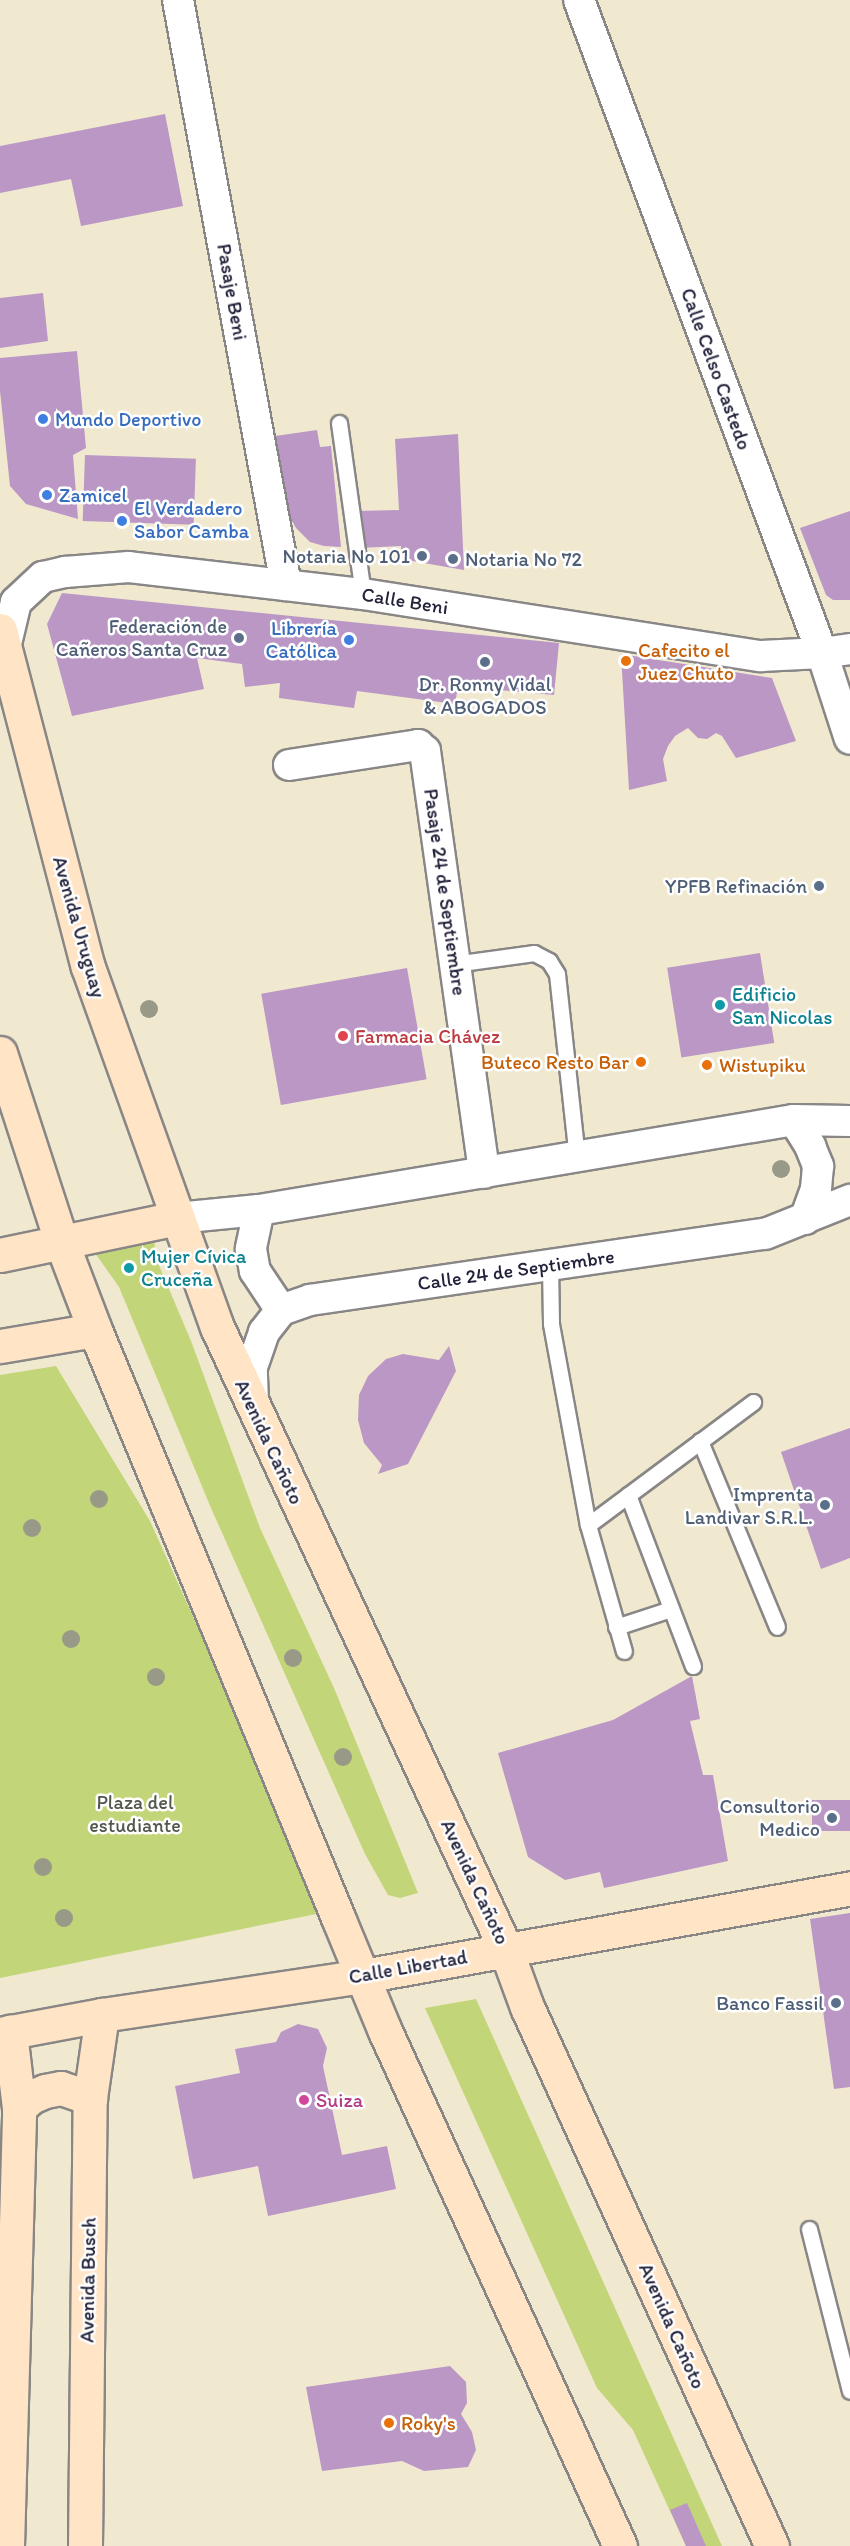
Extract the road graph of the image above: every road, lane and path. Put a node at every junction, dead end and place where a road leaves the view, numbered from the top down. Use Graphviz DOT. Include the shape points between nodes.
graph roads {
  1 [pos="178,0"];
  2 [pos="579,0"];
  3 [pos="339,423"];
  4 [pos="286,585"];
  5 [pos="363,594"];
  6 [pos="3,639"];
  7 [pos="836,651"];
  8 [pos="850,739"];
  9 [pos="289,765"];
  10 [pos="454,964"];
  11 [pos="0,1053"];
  12 [pos="794,1120"];
  13 [pos="850,1121"];
  14 [pos="577,1157"];
  15 [pos="484,1173"];
  16 [pos="850,1200"];
  17 [pos="259,1210"];
  18 [pos="177,1218"];
  19 [pos="805,1219"];
  20 [pos="61,1241"];
  21 [pos="0,1255"];
  22 [pos="550,1265"];
  23 [pos="281,1310"];
  24 [pos="95,1330"];
  25 [pos="0,1346"];
  26 [pos="753,1402"];
  27 [pos="253,1407"];
  28 [pos="700,1441"];
  29 [pos="628,1495"];
  30 [pos="588,1525"];
  31 [pos="671,1609"];
  32 [pos="616,1627"];
  33 [pos="777,1627"];
  34 [pos="624,1651"];
  35 [pos="693,1666"];
  36 [pos="850,1888"];
  37 [pos="506,1950"];
  38 [pos="363,1976"];
  39 [pos="102,2015"];
  40 [pos="5,2033"];
  41 [pos="90,2098"];
  42 [pos="19,2108"];
  43 [pos="809,2229"];
  44 [pos="850,2391"];
  45 [pos="7,2546"];
  46 [pos="85,2546"];
  47 [pos="620,2546"];
  48 [pos="772,2546"];
  1 -- 4 [label="street, Pasaje Beni"];
  2 -- 7 [label="street, Calle Celso Castedo"];
  3 -- 5 [label="lane"];
  4 -- 5 [label="street, Calle Beni"];
  4 -- 6 [label="street, Calle Beni" via="129,567 55,573 43,577 16,602"];
  5 -- 7 [label="street, Calle Beni" via="761,656"];
  6 -- 18 [label="main road, Avenida Uruguay" via="88,968"];
  7 -- 8 [label="street, Calle Celso Castedo"];
  9 -- 10 [label="street, Pasaje 24 de Septiembre" via="418,744 422,747"];
  10 -- 14 [label="lane" via="534,953 549,962 557,974"];
  10 -- 15 [label="street, Pasaje 24 de Septiembre"];
  11 -- 20 [label="main road"];
  12 -- 13 [label="street"];
  12 -- 14 [label="street"];
  12 -- 19 [label="street" via="818,1166 816,1189"];
  14 -- 15 [label="street"];
  15 -- 17 [label="street"];
  16 -- 19 [label="street, Calle 24 de Septiembre"];
  17 -- 18 [label="street"];
  17 -- 23 [label="street" via="251,1249 255,1271"];
  18 -- 20 [label="main road"];
  18 -- 27 [label="main road, Avenida Cañoto"];
  19 -- 22 [label="street, Calle 24 de Septiembre" via="765,1234"];
  20 -- 21 [label="main road"];
  20 -- 24 [label="main road"];
  22 -- 23 [label="street, Calle 24 de Septiembre" via="310,1300"];
  22 -- 30 [label="lane" via="551,1324"];
  23 -- 27 [label="street" via="264,1332 252,1368"];
  24 -- 25 [label="main road"];
  24 -- 38 [label="main road"];
  26 -- 28 [label="lane"];
  27 -- 37 [label="main road, Avenida Cañoto"];
  28 -- 29 [label="lane"];
  28 -- 33 [label="lane"];
  29 -- 30 [label="lane"];
  29 -- 31 [label="lane"];
  30 -- 32 [label="lane"];
  31 -- 32 [label="lane"];
  31 -- 35 [label="lane"];
  32 -- 34 [label="lane"];
  36 -- 37 [label="main road, Calle Libertad"];
  37 -- 38 [label="main road, Calle Libertad"];
  37 -- 48 [label="main road, Avenida Cañoto" via="527,2007"];
  38 -- 39 [label="main road, Calle Libertad"];
  38 -- 47 [label="main road"];
  39 -- 40 [label="main road, Calle Libertad"];
  39 -- 41 [label="main road, Avenida Busch"];
  40 -- 42 [label="main road"];
  41 -- 42 [label="main road" via="61,2088 31,2097"];
  41 -- 46 [label="main road, Avenida Busch"];
  42 -- 45 [label="main road"];
  43 -- 44 [label="lane"];
}
